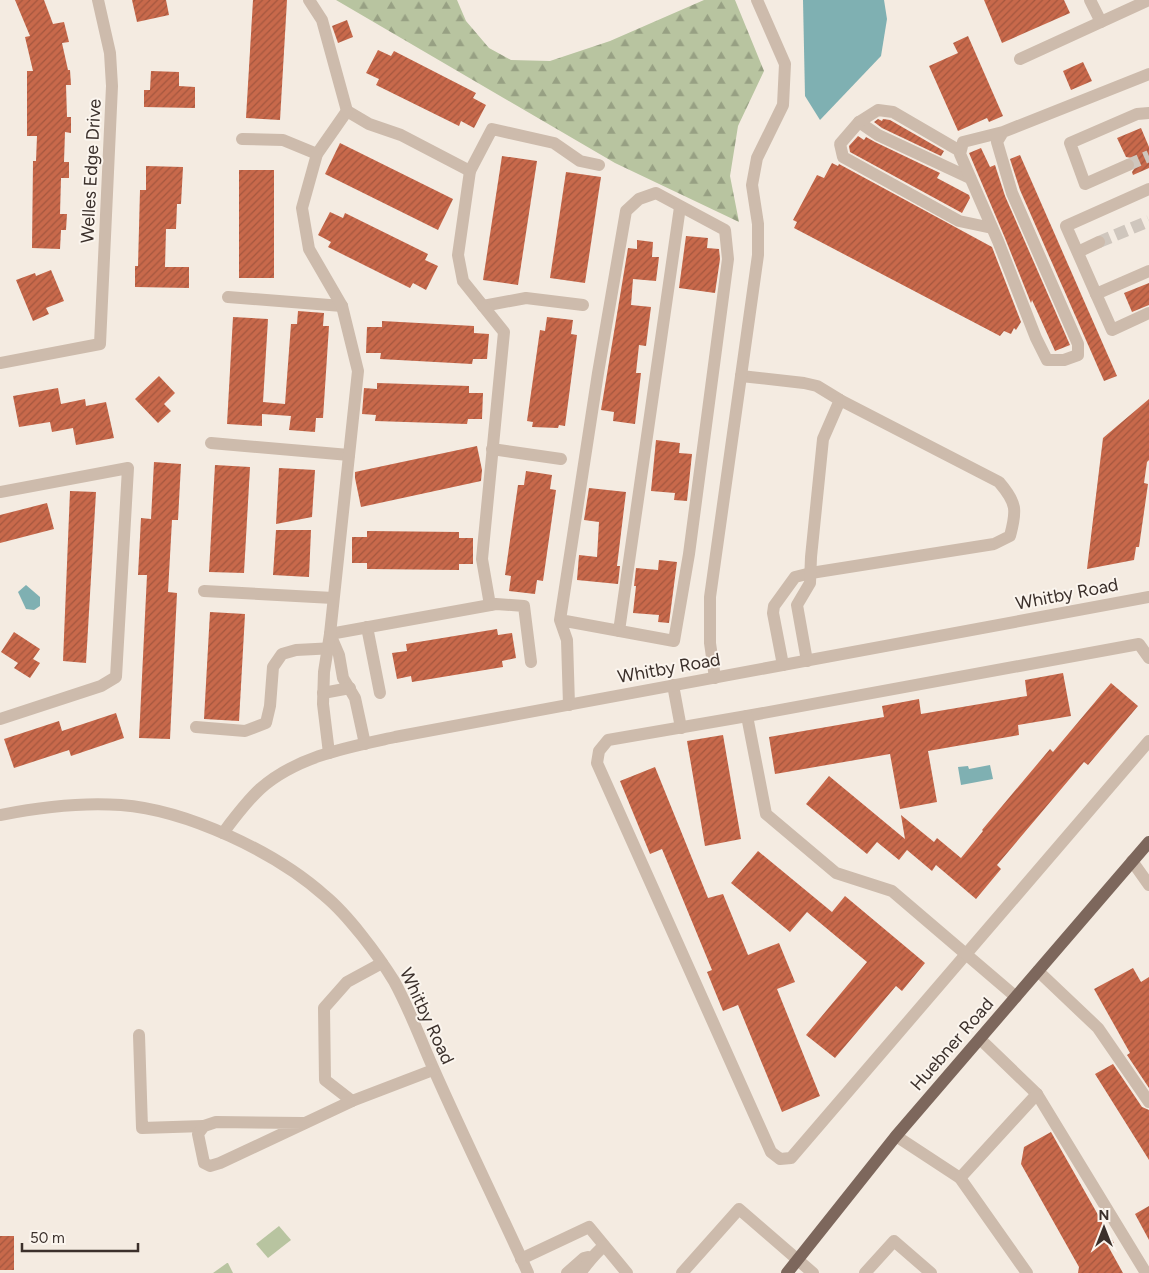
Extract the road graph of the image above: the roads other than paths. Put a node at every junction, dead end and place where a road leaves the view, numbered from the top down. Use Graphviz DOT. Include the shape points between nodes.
graph roads {
  1 [pos="98,0"];
  2 [pos="309,0"];
  3 [pos="756,0"];
  4 [pos="1090,0"];
  5 [pos="1149,0"];
  6 [pos="1101,22"];
  7 [pos="1020,59"];
  8 [pos="1149,74"];
  9 [pos="346,111"];
  10 [pos="1149,113"];
  11 [pos="859,122"];
  12 [pos="1003,132"];
  13 [pos="242,139"];
  14 [pos="960,151"];
  15 [pos="317,154"];
  16 [pos="599,165"];
  17 [pos="1128,165"];
  18 [pos="470,171"];
  19 [pos="970,178"];
  20 [pos="1149,189"];
  21 [pos="680,206"];
  22 [pos="992,228"];
  23 [pos="1099,242"];
  24 [pos="1078,252"];
  25 [pos="1149,271"];
  26 [pos="1096,294"];
  27 [pos="228,297"];
  28 [pos="583,304"];
  29 [pos="342,306"];
  30 [pos="483,306"];
  31 [pos="1149,313"];
  32 [pos="0,363"];
  33 [pos="741,376"];
  34 [pos="840,400"];
  35 [pos="211,443"];
  36 [pos="492,449"];
  37 [pos="349,454"];
  38 [pos="560,459"];
  39 [pos="0,492"];
  40 [pos="811,573"];
  41 [pos="204,591"];
  42 [pos="1149,597"];
  43 [pos="334,598"];
  44 [pos="779,598"];
  45 [pos="490,604"];
  46 [pos="797,605"];
  47 [pos="560,620"];
  48 [pos="367,627"];
  49 [pos="619,630"];
  50 [pos="330,634"];
  51 [pos="331,648"];
  52 [pos="1149,658"];
  53 [pos="807,661"];
  54 [pos="531,662"];
  55 [pos="783,665"];
  56 [pos="715,678"];
  57 [pos="673,685"];
  58 [pos="350,688"];
  59 [pos="323,693"];
  60 [pos="380,693"];
  61 [pos="569,705"];
  62 [pos="747,716"];
  63 [pos="0,719"];
  64 [pos="196,726"];
  65 [pos="681,728"];
  66 [pos="1149,741"];
  67 [pos="365,744"];
  68 [pos="329,753"];
  69 [pos="0,815"];
  70 [pos="224,833"];
  71 [pos="1149,842"];
  72 [pos="1132,861"];
  73 [pos="1149,885"];
  74 [pos="965,954"];
  75 [pos="382,963"];
  76 [pos="1038,971"];
  77 [pos="1016,997"];
  78 [pos="139,1035"];
  79 [pos="980,1039"];
  80 [pos="433,1070"];
  81 [pos="1037,1094"];
  82 [pos="352,1101"];
  83 [pos="1149,1102"];
  84 [pos="303,1123"];
  85 [pos="204,1126"];
  86 [pos="896,1136"];
  87 [pos="960,1178"];
  88 [pos="604,1246"];
  89 [pos="590,1256"];
  90 [pos="521,1259"];
  91 [pos="798,1261"];
  92 [pos="868,1272"];
  93 [pos="528,1273"];
  94 [pos="567,1273"];
  95 [pos="580,1273"];
  96 [pos="627,1273"];
  97 [pos="682,1273"];
  98 [pos="787,1273"];
  99 [pos="813,1273"];
  100 [pos="931,1273"];
  101 [pos="1028,1273"];
  102 [pos="1146,1273"];
  1 -- 32 [label="street, Welles Edge Drive" via="110,53 112,86 100,344"];
  2 -- 9 [label="street" via="322,20"];
  3 -- 33 [label="street" via="785,64 783,105 757,158 752,185 758,224 758,255"];
  4 -- 6 [label="street"];
  5 -- 6 [label="street"];
  6 -- 7 [label="street"];
  8 -- 12 [label="street"];
  9 -- 15 [label="street"];
  9 -- 18 [label="street"];
  10 -- 17 [label="street" via="1137,114 1070,143 1085,184"];
  11 -- 14 [label="street" via="878,110 893,112"];
  11 -- 19 [label="street" via="878,135"];
  11 -- 22 [label="street" via="840,144 843,157 959,221"];
  12 -- 14 [label="street" via="963,142"];
  12 -- 22 [label="street" via="997,142 1012,193 1078,344 1078,355 1064,360 1048,360"];
  13 -- 15 [label="street" via="283,140"];
  14 -- 19 [label="street"];
  15 -- 29 [label="street" via="302,208 309,249"];
  16 -- 18 [label="street" via="580,162 554,144 492,129"];
  18 -- 30 [label="street" via="458,255 463,281"];
  19 -- 22 [label="street"];
  20 -- 24 [label="street" via="1066,226"];
  21 -- 47 [label="street" via="656,193 639,199 626,211"];
  21 -- 49 [label="street"];
  21 -- 49 [label="street" via="725,230 728,259 689,554 674,641"];
  23 -- 24 [label="street"];
  24 -- 26 [label="street"];
  25 -- 26 [label="street"];
  26 -- 31 [label="street" via="1112,330"];
  27 -- 29 [label="street"];
  28 -- 30 [label="street" via="526,298"];
  29 -- 37 [label="street" via="358,371"];
  30 -- 36 [label="street" via="504,332"];
  33 -- 34 [label="street" via="817,386"];
  33 -- 56 [label="street" via="710,597 710,643"];
  34 -- 40 [label="street" via="823,439"];
  34 -- 40 [label="street" via="999,482 1011,496 1016,516 1010,536 994,544"];
  35 -- 37 [label="street"];
  36 -- 38 [label="street"];
  36 -- 45 [label="street" via="482,559"];
  37 -- 43 [label="street"];
  39 -- 63 [label="street" via="128,468 116,677 102,686"];
  40 -- 44 [label="street" via="795,577"];
  40 -- 46 [label="street" via="810,584"];
  41 -- 43 [label="street"];
  42 -- 53 [label="street, Whitby Road"];
  43 -- 50 [label="street"];
  44 -- 46 [label="street"];
  44 -- 55 [label="street" via="772,613"];
  45 -- 48 [label="street"];
  45 -- 54 [label="street" via="524,606"];
  46 -- 53 [label="street"];
  47 -- 49 [label="street"];
  47 -- 61 [label="street" via="567,640"];
  48 -- 50 [label="street"];
  48 -- 60 [label="street"];
  50 -- 51 [label="street"];
  51 -- 58 [label="street" via="339,655 343,678"];
  51 -- 59 [label="street"];
  51 -- 64 [label="street" via="282,654 273,666 266,723 245,731"];
  52 -- 62 [label="street" via="1139,644"];
  53 -- 55 [label="street, Whitby Road"];
  55 -- 56 [label="street, Whitby Road"];
  56 -- 57 [label="street, Whitby Road"];
  57 -- 61 [label="street, Whitby Road"];
  57 -- 65 [label="street"];
  58 -- 59 [label="street"];
  58 -- 67 [label="street"];
  59 -- 68 [label="street"];
  61 -- 67 [label="street, Whitby Road"];
  62 -- 65 [label="street"];
  62 -- 74 [label="street" via="766,814 836,873 892,891"];
  65 -- 74 [label="street" via="608,740 599,751 596,763 771,1152 780,1159 791,1158"];
  66 -- 74 [label="street"];
  67 -- 68 [label="street, Whitby Road"];
  68 -- 70 [label="street, Whitby Road" via="296,765 261,788 242,806"];
  69 -- 70 [label="street, Whitby Road" via="88,803 122,805 184,818"];
  70 -- 75 [label="street, Whitby Road" via="269,856 326,896"];
  71 -- 72 [label="main road, Huebner Road"];
  72 -- 73 [label="street"];
  72 -- 76 [label="main road, Huebner Road"];
  74 -- 77 [label="street"];
  75 -- 80 [label="street, Whitby Road" via="411,1015"];
  75 -- 82 [label="street" via="347,982 324,1008 325,1080"];
  76 -- 77 [label="main road, Huebner Road"];
  76 -- 83 [label="street" via="1098,1028"];
  77 -- 79 [label="main road, Huebner Road"];
  78 -- 85 [label="street" via="142,1128"];
  79 -- 81 [label="street"];
  79 -- 86 [label="main road, Huebner Road"];
  80 -- 82 [label="street"];
  80 -- 90 [label="street, Whitby Road"];
  81 -- 87 [label="street"];
  81 -- 102 [label="street"];
  82 -- 84 [label="street"];
  84 -- 85 [label="street" via="216,1122"];
  84 -- 85 [label="street" via="210,1166 204,1163 198,1134"];
  86 -- 87 [label="street"];
  86 -- 91 [label="main road, Huebner Road"];
  87 -- 101 [label="street"];
  88 -- 89 [label="street"];
  88 -- 90 [label="street" via="589,1228"];
  88 -- 96 [label="street"];
  89 -- 94 [label="street"];
  89 -- 95 [label="street" via="589,1263"];
  90 -- 93 [label="street, Whitby Road"];
  91 -- 97 [label="street" via="739,1209"];
  91 -- 98 [label="main road, Huebner Road"];
  91 -- 99 [label="street"];
  92 -- 100 [label="street" via="894,1241"];
}
